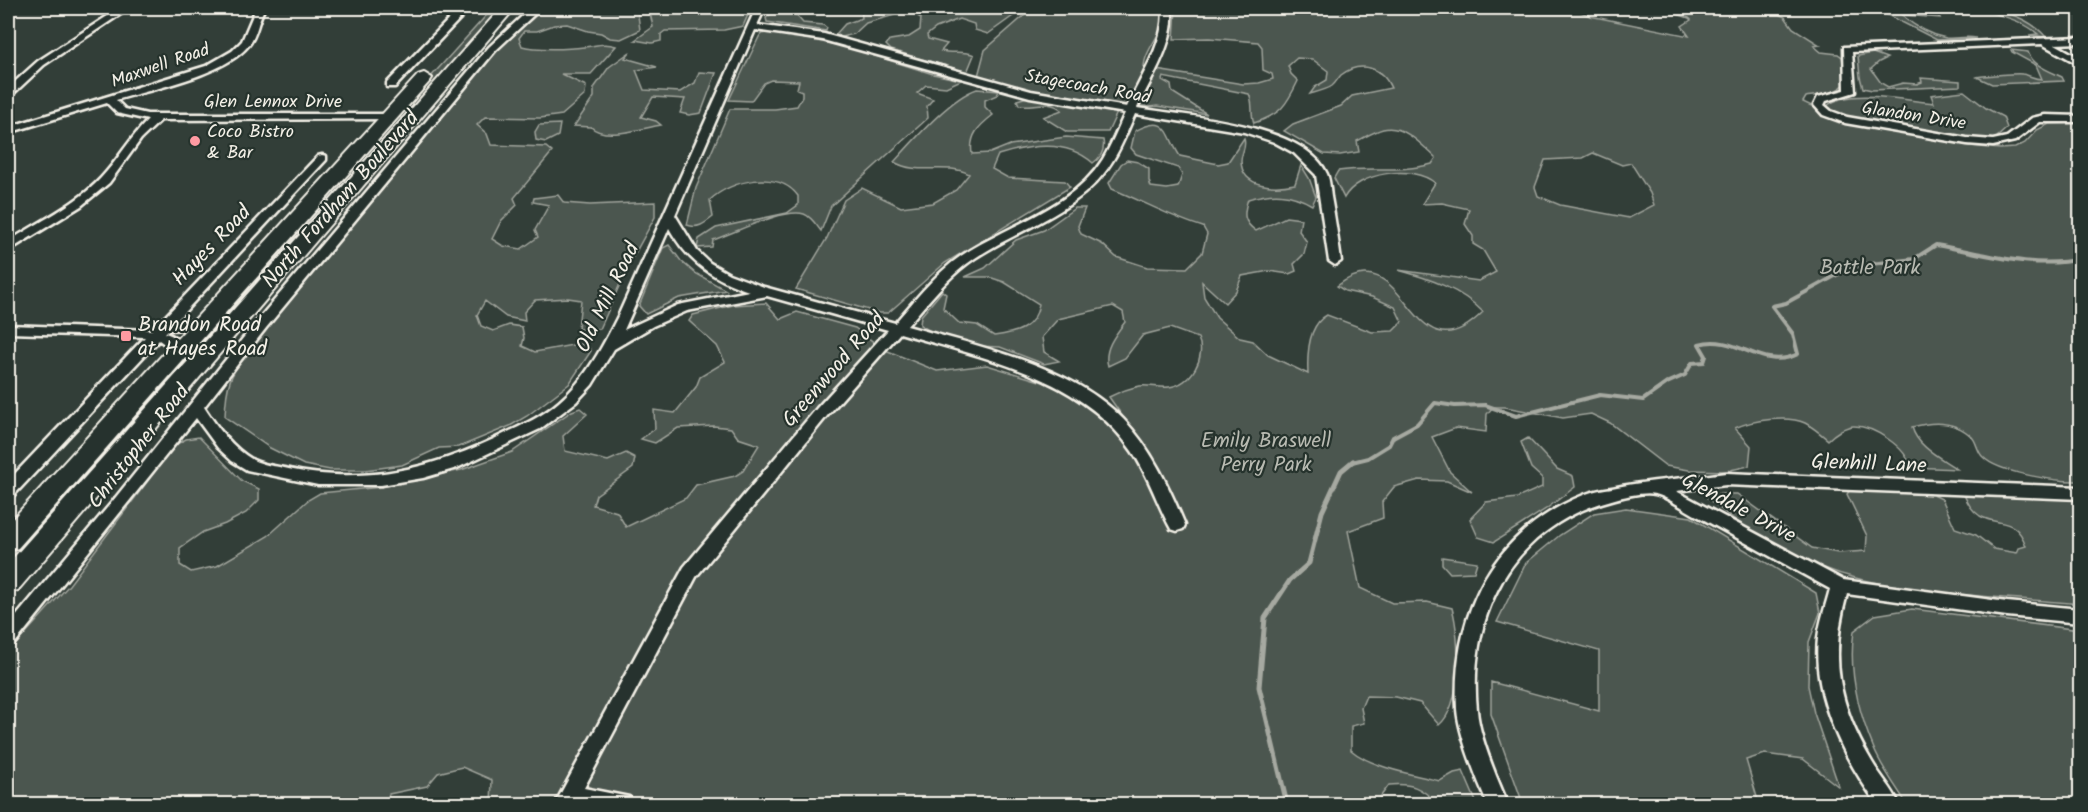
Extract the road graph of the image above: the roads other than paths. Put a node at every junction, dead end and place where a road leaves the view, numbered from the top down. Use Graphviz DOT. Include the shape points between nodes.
graph roads {
  1 [pos="125,8"];
  2 [pos="260,8"];
  3 [pos="465,8"];
  4 [pos="489,8"];
  5 [pos="508,8"];
  6 [pos="536,8"];
  7 [pos="760,8"];
  8 [pos="1167,8"];
  9 [pos="752,27"];
  10 [pos="470,28"];
  11 [pos="2080,40"];
  12 [pos="2045,42"];
  13 [pos="2080,62"];
  14 [pos="435,65"];
  15 [pos="391,85"];
  16 [pos="8,93"];
  17 [pos="110,100"];
  18 [pos="1131,111"];
  19 [pos="8,117"];
  20 [pos="389,117"];
  21 [pos="158,118"];
  22 [pos="2080,118"];
  23 [pos="42,119"];
  24 [pos="8,130"];
  25 [pos="322,159"];
  26 [pos="359,176"];
  27 [pos="669,215"];
  28 [pos="8,248"];
  29 [pos="1335,261"];
  30 [pos="766,292"];
  31 [pos="231,324"];
  32 [pos="200,325"];
  33 [pos="261,325"];
  34 [pos="897,327"];
  35 [pos="8,329"];
  36 [pos="161,330"];
  37 [pos="610,346"];
  38 [pos="179,348"];
  39 [pos="195,406"];
  40 [pos="156,410"];
  41 [pos="1656,487"];
  42 [pos="8,491"];
  43 [pos="2080,493"];
  44 [pos="1177,525"];
  45 [pos="8,541"];
  46 [pos="8,582"];
  47 [pos="1840,586"];
  48 [pos="2080,616"];
  49 [pos="8,638"];
  50 [pos="567,800"];
  51 [pos="622,804"];
  52 [pos="1498,804"];
  53 [pos="1889,804"];
  1 -- 16 [label="street" via="41,63"];
  2 -- 17 [label="street, Maxwell Road" via="253,17 248,42 233,54 210,68"];
  3 -- 15 [label="street"];
  4 -- 10 [label="highway"];
  5 -- 26 [label="highway, North Fordham Boulevard"];
  6 -- 33 [label="street, Christopher Road" via="492,49"];
  7 -- 9 [label="street, Old Mill Road"];
  8 -- 18 [label="street, Greenwood Road" via="1169,20 1164,39"];
  9 -- 18 [label="street, Stagecoach Road" via="824,37 1030,94"];
  9 -- 27 [label="street, Old Mill Road"];
  11 -- 12 [label="street"];
  12 -- 13 [label="street"];
  12 -- 22 [label="street, Glandon Drive" via="1847,49 1850,92 1822,99 1819,105 1845,120 1993,143 2011,139 2036,120"];
  14 -- 20 [label="highway, North Fordham Boulevard"];
  17 -- 21 [label="street, Glen Lennox Drive" via="129,114"];
  17 -- 23 [label="street, Maxwell Road"];
  18 -- 29 [label="street, Stagecoach Road" via="1245,129 1270,136 1303,154 1322,175"];
  18 -- 34 [label="street, Greenwood Road" via="1107,160 1089,184 1071,199 971,255 947,273"];
  19 -- 23 [label="street, Maxwell Road"];
  20 -- 21 [label="street, Glen Lennox Drive"];
  20 -- 26 [label="highway" via="397,121 356,170"];
  20 -- 32 [label="highway, North Fordham Boulevard"];
  21 -- 28 [label="street" via="137,136 105,181"];
  23 -- 24 [label="street, Maxwell Road"];
  25 -- 36 [label="street, Hayes Road"];
  26 -- 31 [label="highway, North Fordham Boulevard"];
  27 -- 30 [label="street" via="686,247 699,260 728,278"];
  27 -- 37 [label="street, Old Mill Road"];
  30 -- 34 [label="street"];
  30 -- 37 [label="street" via="678,308 638,326"];
  31 -- 33 [label="street"];
  31 -- 40 [label="highway, North Fordham Boulevard"];
  32 -- 36 [label="street"];
  32 -- 38 [label="highway, North Fordham Boulevard"];
  32 -- 40 [label="highway" via="204,332 201,340 151,402"];
  33 -- 39 [label="street, Christopher Road"];
  34 -- 44 [label="street" via="1016,363 1079,392 1128,433 1149,466"];
  34 -- 50 [label="street, Greenwood Road" via="690,572"];
  35 -- 36 [label="street" via="106,333"];
  36 -- 38 [label="street"];
  36 -- 42 [label="street, Hayes Road"];
  37 -- 39 [label="street, Old Mill Road" via="571,400 530,429 443,467 395,477 338,482 294,477 248,464 217,440"];
  38 -- 45 [label="highway, North Fordham Boulevard"];
  39 -- 49 [label="street, Christopher Road"];
  40 -- 46 [label="highway, North Fordham Boulevard"];
  41 -- 43 [label="street, Glenhill Lane" via="1726,479"];
  41 -- 47 [label="street, Glendale Drive"];
  41 -- 52 [label="street, Glendale Drive" via="1592,498 1555,516 1520,543 1500,568 1480,605 1468,656 1467,711 1485,776"];
  47 -- 48 [label="street, Glendale Drive"];
  47 -- 53 [label="street" via="1827,643 1830,681 1840,721 1871,780"];
  50 -- 51 [label="street"];
}
